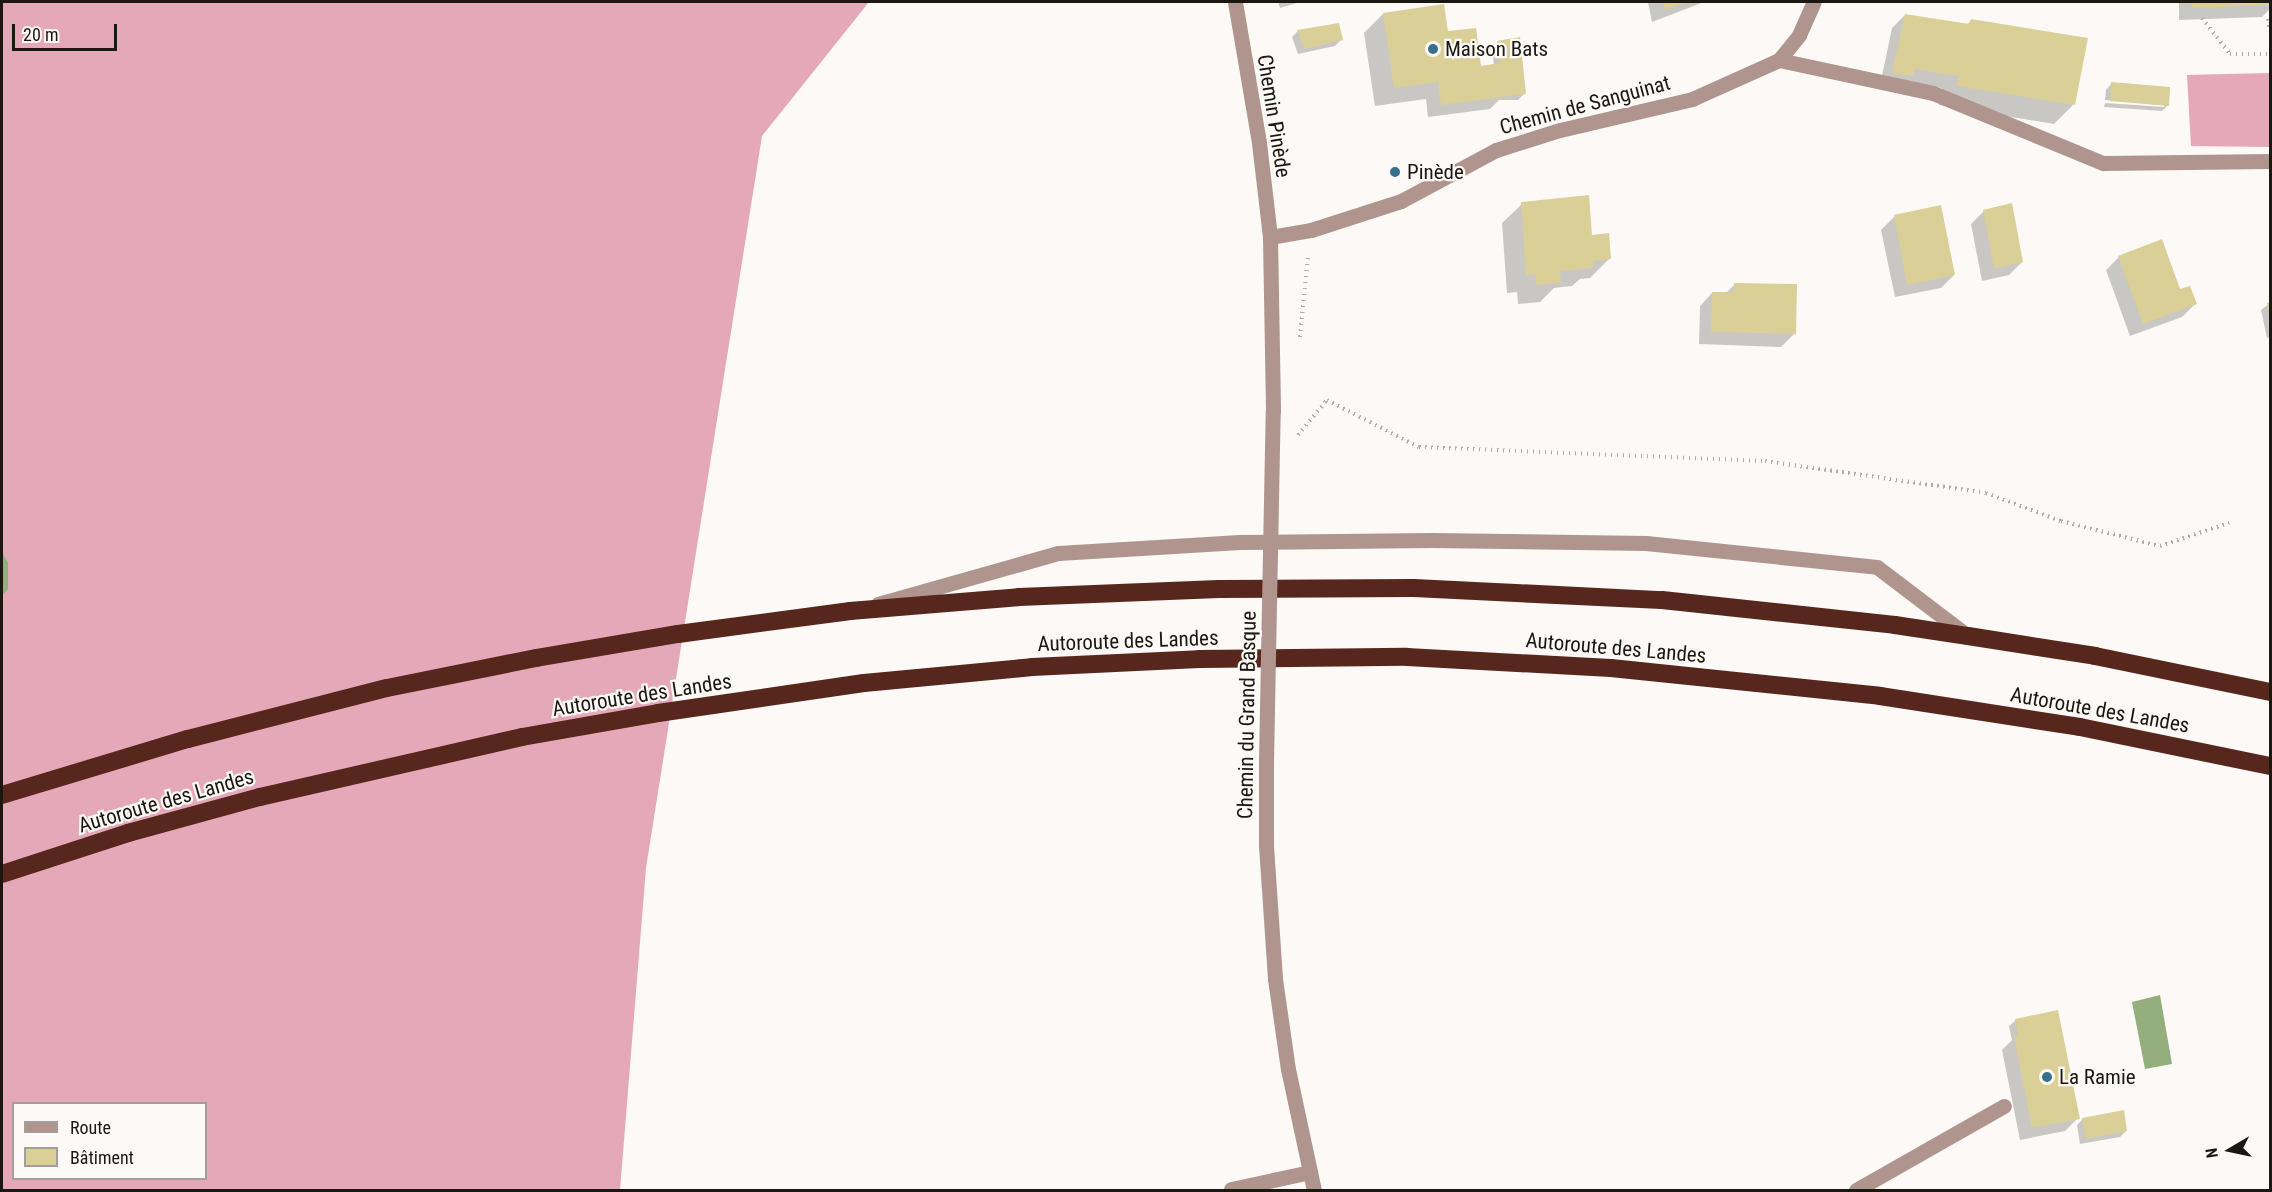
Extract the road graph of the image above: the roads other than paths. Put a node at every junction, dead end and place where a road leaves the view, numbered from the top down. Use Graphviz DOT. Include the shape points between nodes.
graph roads {
  1 [pos="1235,2"];
  2 [pos="1814,2"];
  3 [pos="1779,60"];
  4 [pos="2271,161"];
  5 [pos="1270,237"];
  6 [pos="850,611"];
  7 [pos="1968,636"];
  8 [pos="2271,692"];
  9 [pos="2271,766"];
  10 [pos="2,795"];
  11 [pos="2,874"];
  12 [pos="2004,1106"];
  13 [pos="1310,1172"];
  14 [pos="1231,1189"];
  15 [pos="1314,1191"];
  16 [pos="1856,1191"];
  1 -- 5 [label="street, Chemin Pinède"];
  2 -- 3 [label="street, Chemin de Sanguinat" via="1799,35"];
  3 -- 4 [label="street" via="1933,93 2103,163"];
  3 -- 5 [label="street, Chemin de Sanguinat" via="1692,99 1560,130 1496,150 1401,201 1311,230"];
  5 -- 13 [label="street, Chemin du Grand Basque, bridge" via="1273,411 1266,846 1275,979 1288,1069"];
  6 -- 7 [label="highway" via="1019,597 1219,589 1414,588 1662,600"];
  6 -- 7 [label="street" via="1058,553 1240,542 1646,543 1877,567"];
  6 -- 10 [label="highway" via="678,634 387,688 188,739"];
  7 -- 8 [label="highway" via="2095,656"];
  9 -- 11 [label="highway, Autoroute des Landes" via="2080,727 1880,696 1611,668 1407,657 1199,659 1044,666 864,683 522,737 260,796"];
  12 -- 16 [label="street"];
  13 -- 14 [label="street"];
  13 -- 15 [label="street, Chemin du Grand Basque"];
}
